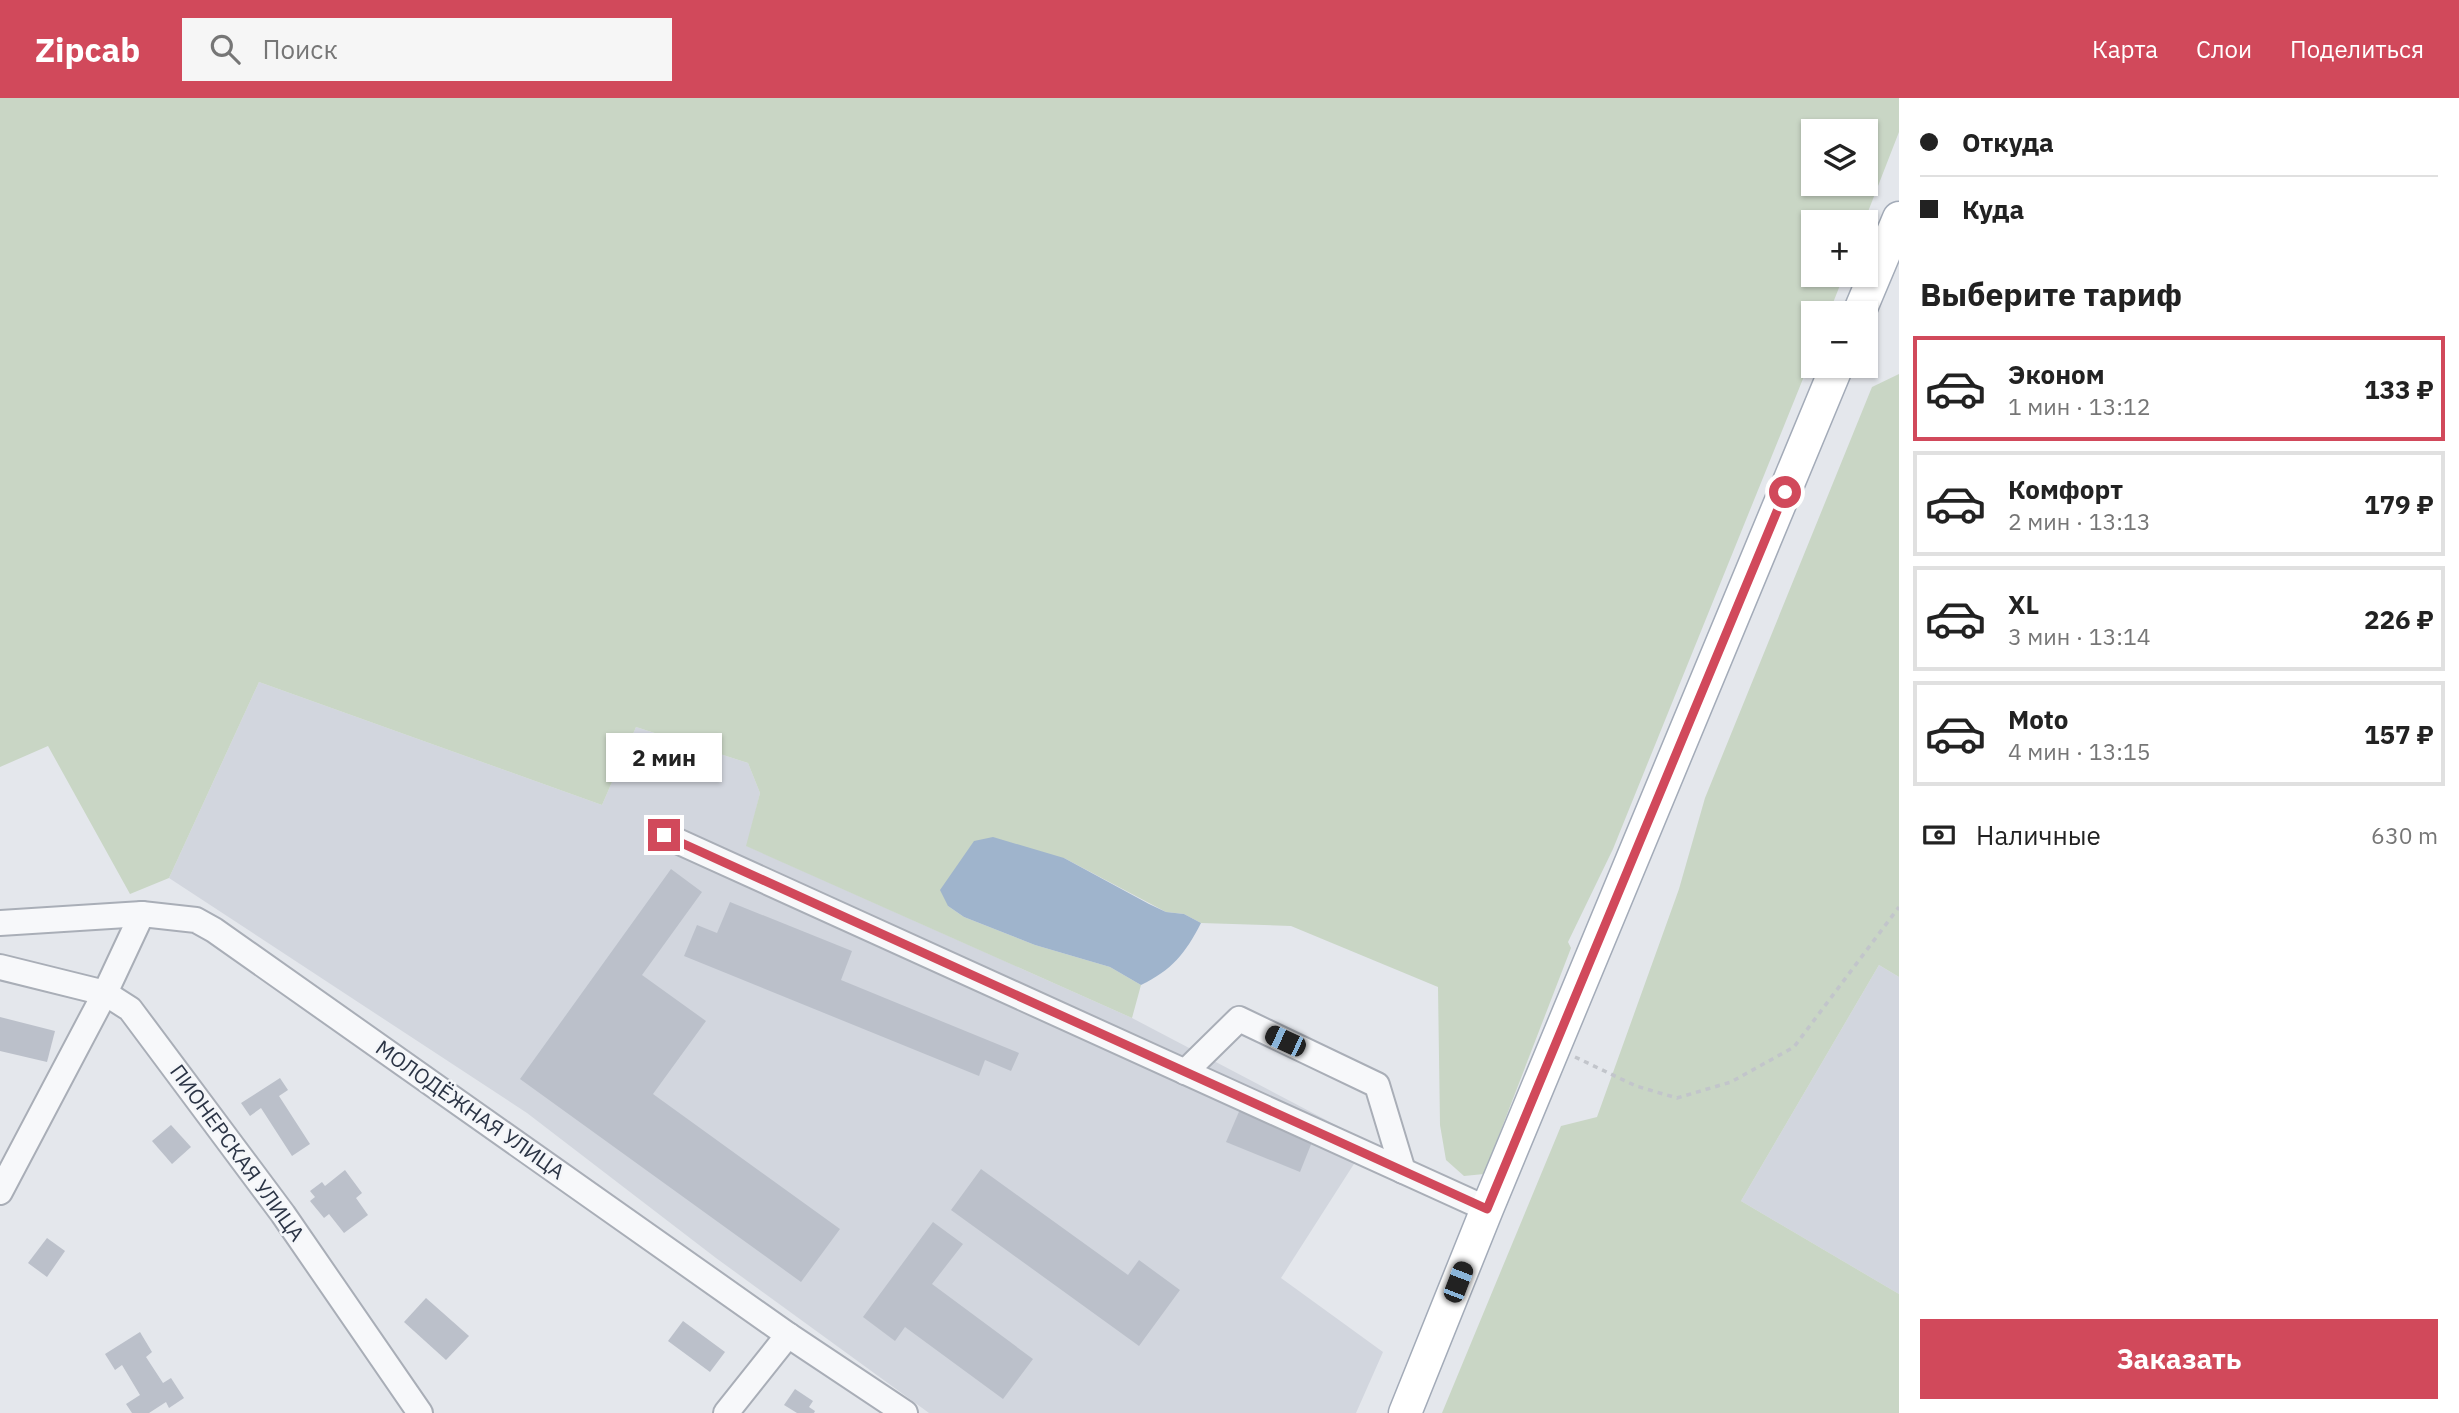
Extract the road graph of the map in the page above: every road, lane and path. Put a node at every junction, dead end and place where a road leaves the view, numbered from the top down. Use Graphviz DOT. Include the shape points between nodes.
graph roads {
  1 [pos="1899,218"];
  2 [pos="1864,301"];
  3 [pos="1833,378"];
  4 [pos="664,835"];
  5 [pos="1899,907"];
  6 [pos="142,914"];
  7 [pos="0,923"];
  8 [pos="0,967"];
  9 [pos="105,993"];
  10 [pos="1553,1048"];
  11 [pos="1185,1072"];
  12 [pos="1403,1171"];
  13 [pos="0,1192"];
  14 [pos="1487,1209"];
  15 [pos="788,1335"];
  16 [pos="420,1413"];
  17 [pos="726,1413"];
  18 [pos="905,1413"];
  19 [pos="1405,1413"];
  1 -- 2 [label="main road"];
  3 -- 10 [label="main road"];
  4 -- 11 [label="street"];
  5 -- 10 [label="path" via="1794,1047 1731,1082 1677,1098 1636,1086"];
  6 -- 7 [label="street, МОЛОДЁЖНАЯ УЛИЦА"];
  6 -- 9 [label="street"];
  6 -- 15 [label="street, МОЛОДЁЖНАЯ УЛИЦА" via="196,920 214,930"];
  8 -- 9 [label="street, ПИОНЕРСКАЯ УЛИЦА"];
  9 -- 13 [label="street"];
  9 -- 16 [label="street, ПИОНЕРСКАЯ УЛИЦА" via="142,1023 283,1214"];
  10 -- 14 [label="main road"];
  11 -- 12 [label="street"];
  11 -- 12 [label="street" via="1239,1019 1377,1084"];
  12 -- 14 [label="street"];
  14 -- 19 [label="main road"];
  15 -- 17 [label="street"];
  15 -- 18 [label="street, МОЛОДЁЖНАЯ УЛИЦА"];
}
